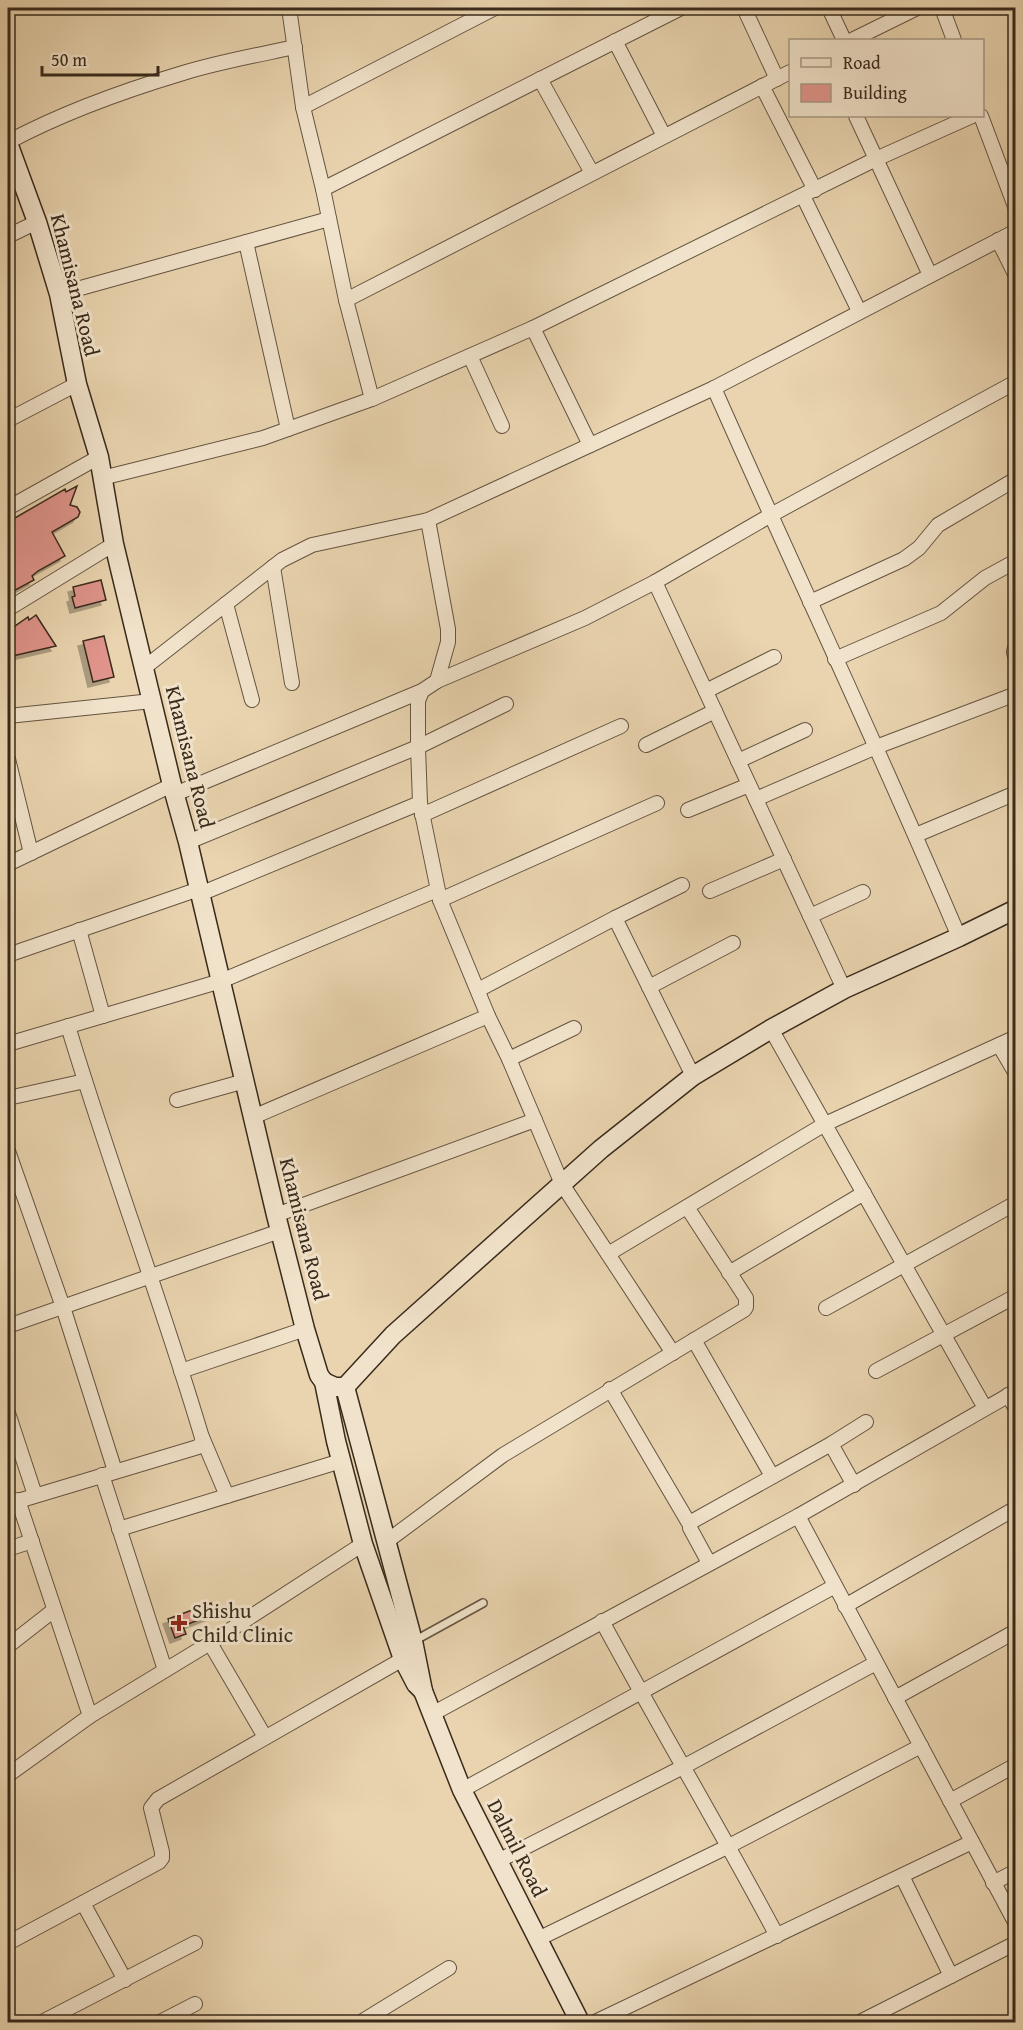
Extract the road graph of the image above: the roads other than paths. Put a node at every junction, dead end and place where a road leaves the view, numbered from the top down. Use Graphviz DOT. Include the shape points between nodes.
graph roads {
  1 [pos="289,8"];
  2 [pos="495,8"];
  3 [pos="681,8"];
  4 [pos="744,8"];
  5 [pos="829,8"];
  6 [pos="917,8"];
  7 [pos="942,8"];
  8 [pos="844,39"];
  9 [pos="854,39"];
  10 [pos="954,39"];
  11 [pos="615,41"];
  12 [pos="295,47"];
  13 [pos="789,73"];
  14 [pos="540,79"];
  15 [pos="777,79"];
  16 [pos="762,86"];
  17 [pos="303,108"];
  18 [pos="856,117"];
  19 [pos="970,117"];
  20 [pos="981,117"];
  21 [pos="664,136"];
  22 [pos="8,143"];
  23 [pos="876,159"];
  24 [pos="592,173"];
  25 [pos="323,189"];
  26 [pos="809,193"];
  27 [pos="1016,209"];
  28 [pos="329,219"];
  29 [pos="37,222"];
  30 [pos="1016,231"];
  31 [pos="8,236"];
  32 [pos="998,240"];
  33 [pos="246,242"];
  34 [pos="930,275"];
  35 [pos="1016,276"];
  36 [pos="58,294"];
  37 [pos="346,300"];
  38 [pos="859,311"];
  39 [pos="533,328"];
  40 [pos="470,356"];
  41 [pos="1016,382"];
  42 [pos="77,384"];
  43 [pos="714,388"];
  44 [pos="372,399"];
  45 [pos="8,420"];
  46 [pos="502,426"];
  47 [pos="288,429"];
  48 [pos="590,446"];
  49 [pos="99,457"];
  50 [pos="102,478"];
  51 [pos="1016,479"];
  52 [pos="8,508"];
  53 [pos="771,515"];
  54 [pos="428,520"];
  55 [pos="114,544"];
  56 [pos="1016,561"];
  57 [pos="273,567"];
  58 [pos="655,582"];
  59 [pos="810,602"];
  60 [pos="226,604"];
  61 [pos="8,609"];
  62 [pos="1016,644"];
  63 [pos="774,657"];
  64 [pos="835,658"];
  65 [pos="1016,659"];
  66 [pos="144,668"];
  67 [pos="438,681"];
  68 [pos="292,683"];
  69 [pos="422,691"];
  70 [pos="706,691"];
  71 [pos="1016,694"];
  72 [pos="252,700"];
  73 [pos="152,701"];
  74 [pos="506,704"];
  75 [pos="715,711"];
  76 [pos="8,716"];
  77 [pos="621,726"];
  78 [pos="805,730"];
  79 [pos="646,745"];
  80 [pos="418,747"];
  81 [pos="876,747"];
  82 [pos="8,759"];
  83 [pos="738,761"];
  84 [pos="749,785"];
  85 [pos="173,790"];
  86 [pos="1016,793"];
  87 [pos="756,799"];
  88 [pos="657,803"];
  89 [pos="12,805"];
  90 [pos="421,809"];
  91 [pos="688,810"];
  92 [pos="916,836"];
  93 [pos="188,842"];
  94 [pos="31,853"];
  95 [pos="784,859"];
  96 [pos="8,864"];
  97 [pos="682,885"];
  98 [pos="199,891"];
  99 [pos="710,891"];
  100 [pos="863,892"];
  101 [pos="439,895"];
  102 [pos="1016,909"];
  103 [pos="810,916"];
  104 [pos="615,918"];
  105 [pos="80,930"];
  106 [pos="959,937"];
  107 [pos="733,943"];
  108 [pos="8,955"];
  109 [pos="221,981"];
  110 [pos="649,987"];
  111 [pos="844,988"];
  112 [pos="478,990"];
  113 [pos="104,1016"];
  114 [pos="488,1016"];
  115 [pos="68,1026"];
  116 [pos="574,1028"];
  117 [pos="771,1029"];
  118 [pos="1016,1037"];
  119 [pos="8,1044"];
  120 [pos="999,1045"];
  121 [pos="509,1059"];
  122 [pos="1016,1074"];
  123 [pos="693,1076"];
  124 [pos="85,1081"];
  125 [pos="245,1081"];
  126 [pos="8,1098"];
  127 [pos="177,1100"];
  128 [pos="253,1117"];
  129 [pos="535,1120"];
  130 [pos="825,1124"];
  131 [pos="8,1151"];
  132 [pos="562,1184"];
  133 [pos="864,1194"];
  134 [pos="1016,1203"];
  135 [pos="687,1207"];
  136 [pos="278,1223"];
  137 [pos="608,1254"];
  138 [pos="904,1263"];
  139 [pos="729,1273"];
  140 [pos="152,1276"];
  141 [pos="1016,1296"];
  142 [pos="63,1307"];
  143 [pos="826,1308"];
  144 [pos="8,1326"];
  145 [pos="305,1329"];
  146 [pos="944,1333"];
  147 [pos="694,1340"];
  148 [pos="673,1353"];
  149 [pos="181,1371"];
  150 [pos="876,1371"];
  151 [pos="324,1382"];
  152 [pos="345,1387"];
  153 [pos="610,1389"];
  154 [pos="1012,1393"];
  155 [pos="985,1408"];
  156 [pos="1016,1409"];
  157 [pos="8,1413"];
  158 [pos="866,1422"];
  159 [pos="201,1435"];
  160 [pos="831,1444"];
  161 [pos="341,1461"];
  162 [pos="108,1473"];
  163 [pos="772,1476"];
  164 [pos="854,1485"];
  165 [pos="35,1495"];
  166 [pos="227,1496"];
  167 [pos="13,1502"];
  168 [pos="1016,1508"];
  169 [pos="798,1516"];
  170 [pos="690,1524"];
  171 [pos="119,1529"];
  172 [pos="32,1541"];
  173 [pos="386,1542"];
  174 [pos="363,1544"];
  175 [pos="8,1549"];
  176 [pos="709,1563"];
  177 [pos="835,1586"];
  178 [pos="483,1603"];
  179 [pos="846,1606"];
  180 [pos="54,1610"];
  181 [pos="602,1621"];
  182 [pos="1016,1631"];
  183 [pos="413,1641"];
  184 [pos="210,1643"];
  185 [pos="8,1646"];
  186 [pos="403,1659"];
  187 [pos="876,1663"];
  188 [pos="165,1670"];
  189 [pos="423,1691"];
  190 [pos="640,1692"];
  191 [pos="895,1698"];
  192 [pos="432,1714"];
  193 [pos="90,1716"];
  194 [pos="265,1737"];
  195 [pos="921,1746"];
  196 [pos="1016,1765"];
  197 [pos="683,1767"];
  198 [pos="8,1775"];
  199 [pos="462,1790"];
  200 [pos="950,1801"];
  201 [pos="972,1842"];
  202 [pos="729,1846"];
  203 [pos="498,1861"];
  204 [pos="1016,1871"];
  205 [pos="902,1876"];
  206 [pos="993,1882"];
  207 [pos="83,1903"];
  208 [pos="1016,1924"];
  209 [pos="777,1935"];
  210 [pos="538,1939"];
  211 [pos="8,1943"];
  212 [pos="195,1943"];
  213 [pos="1016,1943"];
  214 [pos="448,1968"];
  215 [pos="951,1976"];
  216 [pos="125,1980"];
  217 [pos="195,2004"];
  218 [pos="42,2022"];
  219 [pos="160,2022"];
  220 [pos="361,2022"];
  221 [pos="580,2022"];
  222 [pos="595,2022"];
  223 [pos="860,2022"];
  1 -- 12 [label="street"];
  2 -- 17 [label="street"];
  3 -- 11 [label="street"];
  4 -- 15 [label="street"];
  5 -- 8 [label="street"];
  6 -- 9 [label="street"];
  7 -- 10 [label="street"];
  11 -- 14 [label="street"];
  11 -- 21 [label="street"];
  12 -- 17 [label="street"];
  12 -- 22 [label="street" via="184,72 37,126"];
  13 -- 15 [label="street"];
  14 -- 24 [label="street"];
  14 -- 25 [label="street"];
  15 -- 16 [label="street"];
  16 -- 21 [label="street"];
  16 -- 26 [label="street"];
  17 -- 25 [label="street"];
  18 -- 23 [label="street"];
  19 -- 23 [label="street"];
  20 -- 27 [label="street"];
  21 -- 24 [label="street"];
  22 -- 29 [label="street, Khamisana Road"];
  23 -- 26 [label="street"];
  23 -- 34 [label="street"];
  24 -- 37 [label="street"];
  25 -- 28 [label="street"];
  26 -- 38 [label="street"];
  26 -- 39 [label="street"];
  28 -- 33 [label="street"];
  28 -- 37 [label="street"];
  29 -- 31 [label="street"];
  29 -- 36 [label="street, Khamisana Road"];
  30 -- 32 [label="street"];
  32 -- 34 [label="street"];
  32 -- 35 [label="street"];
  33 -- 36 [label="street"];
  33 -- 47 [label="street"];
  34 -- 38 [label="street"];
  36 -- 42 [label="street, Khamisana Road"];
  37 -- 44 [label="street"];
  38 -- 43 [label="street"];
  39 -- 40 [label="street"];
  39 -- 48 [label="street"];
  40 -- 44 [label="street"];
  40 -- 46 [label="street"];
  41 -- 53 [label="street"];
  42 -- 45 [label="street"];
  42 -- 49 [label="street, Khamisana Road"];
  43 -- 48 [label="street"];
  43 -- 53 [label="street"];
  44 -- 47 [label="street"];
  47 -- 50 [label="street"];
  48 -- 54 [label="street"];
  49 -- 50 [label="street, Khamisana Road"];
  49 -- 52 [label="street"];
  50 -- 55 [label="street, Khamisana Road"];
  51 -- 59 [label="street" via="946,519 904,559"];
  53 -- 58 [label="street"];
  53 -- 59 [label="street"];
  54 -- 57 [label="street" via="312,545"];
  54 -- 67 [label="street" via="448,629"];
  55 -- 61 [label="street"];
  55 -- 66 [label="street, Khamisana Road"];
  56 -- 64 [label="street" via="985,578 941,613"];
  57 -- 60 [label="street"];
  57 -- 68 [label="street"];
  58 -- 67 [label="street" via="565,628"];
  58 -- 70 [label="street"];
  59 -- 64 [label="street"];
  60 -- 66 [label="street"];
  60 -- 72 [label="street"];
  62 -- 65 [label="street"];
  63 -- 70 [label="street"];
  64 -- 81 [label="street"];
  66 -- 73 [label="street, Khamisana Road"];
  67 -- 69 [label="street"];
  69 -- 80 [label="street" via="418,701"];
  69 -- 85 [label="street"];
  70 -- 75 [label="street"];
  71 -- 81 [label="street"];
  73 -- 76 [label="street"];
  73 -- 85 [label="street, Khamisana Road"];
  74 -- 80 [label="street"];
  75 -- 79 [label="street"];
  75 -- 83 [label="street"];
  77 -- 90 [label="street"];
  78 -- 83 [label="street"];
  80 -- 90 [label="street"];
  80 -- 93 [label="street"];
  81 -- 87 [label="street"];
  81 -- 92 [label="street"];
  82 -- 89 [label="street"];
  83 -- 84 [label="street"];
  84 -- 87 [label="street"];
  84 -- 91 [label="street"];
  85 -- 93 [label="street, Khamisana Road"];
  85 -- 94 [label="street"];
  86 -- 92 [label="street"];
  87 -- 95 [label="street"];
  88 -- 101 [label="street"];
  89 -- 94 [label="street"];
  90 -- 98 [label="street"];
  90 -- 101 [label="street"];
  92 -- 106 [label="street"];
  93 -- 98 [label="street, Khamisana Road"];
  94 -- 96 [label="street"];
  95 -- 99 [label="street"];
  95 -- 103 [label="street"];
  97 -- 104 [label="street"];
  98 -- 105 [label="street"];
  98 -- 109 [label="street, Khamisana Road"];
  100 -- 103 [label="street"];
  101 -- 109 [label="street"];
  101 -- 112 [label="street"];
  102 -- 106 [label="street"];
  103 -- 111 [label="street"];
  104 -- 110 [label="street"];
  104 -- 112 [label="street"];
  105 -- 108 [label="street"];
  105 -- 113 [label="street"];
  106 -- 111 [label="street"];
  107 -- 110 [label="street"];
  109 -- 113 [label="street"];
  109 -- 125 [label="street, Khamisana Road"];
  110 -- 123 [label="street"];
  111 -- 117 [label="street"];
  112 -- 114 [label="street"];
  113 -- 115 [label="street"];
  114 -- 121 [label="street"];
  114 -- 128 [label="street"];
  115 -- 119 [label="street"];
  115 -- 124 [label="street"];
  116 -- 121 [label="street"];
  117 -- 123 [label="street"];
  117 -- 130 [label="street"];
  118 -- 120 [label="street"];
  120 -- 122 [label="street"];
  120 -- 130 [label="street"];
  121 -- 129 [label="street"];
  123 -- 132 [label="street"];
  124 -- 126 [label="street"];
  124 -- 140 [label="street"];
  125 -- 127 [label="street"];
  125 -- 128 [label="street, Khamisana Road"];
  128 -- 136 [label="street, Khamisana Road"];
  129 -- 132 [label="street"];
  129 -- 136 [label="street"];
  130 -- 133 [label="street"];
  130 -- 135 [label="street"];
  131 -- 142 [label="street"];
  132 -- 137 [label="street"];
  132 -- 152 [label="street" via="393,1335"];
  133 -- 138 [label="street"];
  133 -- 139 [label="street"];
  134 -- 138 [label="street"];
  135 -- 137 [label="street"];
  135 -- 139 [label="street"];
  136 -- 140 [label="street"];
  136 -- 145 [label="street, Khamisana Road"];
  137 -- 148 [label="street"];
  138 -- 143 [label="street"];
  138 -- 146 [label="street"];
  139 -- 147 [label="street" via="746,1298 746,1306"];
  140 -- 142 [label="street"];
  140 -- 149 [label="street"];
  141 -- 146 [label="street"];
  142 -- 144 [label="street"];
  142 -- 162 [label="street"];
  145 -- 149 [label="street"];
  145 -- 151 [label="street, Khamisana Road"];
  146 -- 150 [label="street"];
  146 -- 155 [label="street"];
  147 -- 148 [label="street"];
  147 -- 163 [label="street"];
  148 -- 153 [label="street"];
  149 -- 159 [label="street"];
  151 -- 152 [label="street"];
  151 -- 161 [label="street, Khamisana Road"];
  152 -- 173 [label="street"];
  153 -- 170 [label="street"];
  153 -- 173 [label="street" via="503,1455"];
  154 -- 155 [label="street"];
  154 -- 156 [label="street"];
  155 -- 164 [label="street"];
  157 -- 165 [label="street"];
  158 -- 160 [label="street"];
  159 -- 162 [label="street" via="203,1441 198,1447"];
  159 -- 166 [label="street"];
  160 -- 163 [label="street"];
  160 -- 164 [label="street"];
  161 -- 166 [label="street"];
  161 -- 174 [label="street, Khamisana Road"];
  162 -- 165 [label="street"];
  162 -- 171 [label="street"];
  163 -- 170 [label="street"];
  164 -- 169 [label="street"];
  165 -- 167 [label="street"];
  166 -- 171 [label="street"];
  167 -- 172 [label="street"];
  168 -- 179 [label="street"];
  169 -- 176 [label="street"];
  169 -- 177 [label="street"];
  170 -- 176 [label="street"];
  171 -- 188 [label="street"];
  172 -- 175 [label="street"];
  172 -- 180 [label="street"];
  173 -- 183 [label="street"];
  174 -- 184 [label="street"];
  174 -- 186 [label="street, Khamisana Road"];
  176 -- 181 [label="street"];
  177 -- 179 [label="street"];
  177 -- 190 [label="street"];
  178 -- 183 [label="lane"];
  179 -- 187 [label="street"];
  180 -- 185 [label="street"];
  180 -- 193 [label="street"];
  181 -- 190 [label="street"];
  181 -- 192 [label="street"];
  182 -- 191 [label="street"];
  183 -- 189 [label="street"];
  184 -- 188 [label="street"];
  184 -- 194 [label="street"];
  186 -- 189 [label="street, Khamisana Road"];
  186 -- 194 [label="street"];
  187 -- 191 [label="street"];
  187 -- 197 [label="street"];
  188 -- 193 [label="street"];
  189 -- 192 [label="street, Dalmil Road"];
  190 -- 197 [label="street"];
  190 -- 199 [label="street"];
  191 -- 195 [label="street"];
  192 -- 199 [label="street, Dalmil Road"];
  193 -- 198 [label="street"];
  194 -- 207 [label="street" via="158,1799 152,1808 162,1858"];
  195 -- 200 [label="street"];
  195 -- 202 [label="street"];
  196 -- 200 [label="street"];
  197 -- 202 [label="street"];
  197 -- 203 [label="street"];
  199 -- 203 [label="street, Dalmil Road"];
  200 -- 201 [label="street"];
  201 -- 205 [label="street"];
  201 -- 206 [label="street"];
  202 -- 209 [label="street"];
  202 -- 210 [label="street"];
  203 -- 210 [label="street, Dalmil Road"];
  204 -- 206 [label="street"];
  205 -- 209 [label="street"];
  205 -- 215 [label="street"];
  206 -- 208 [label="street"];
  207 -- 211 [label="street"];
  207 -- 216 [label="street"];
  209 -- 222 [label="street"];
  210 -- 221 [label="street, Dalmil Road"];
  212 -- 216 [label="street"];
  213 -- 215 [label="street"];
  214 -- 220 [label="street"];
  215 -- 223 [label="street"];
  216 -- 218 [label="street"];
  217 -- 219 [label="street"];
}
